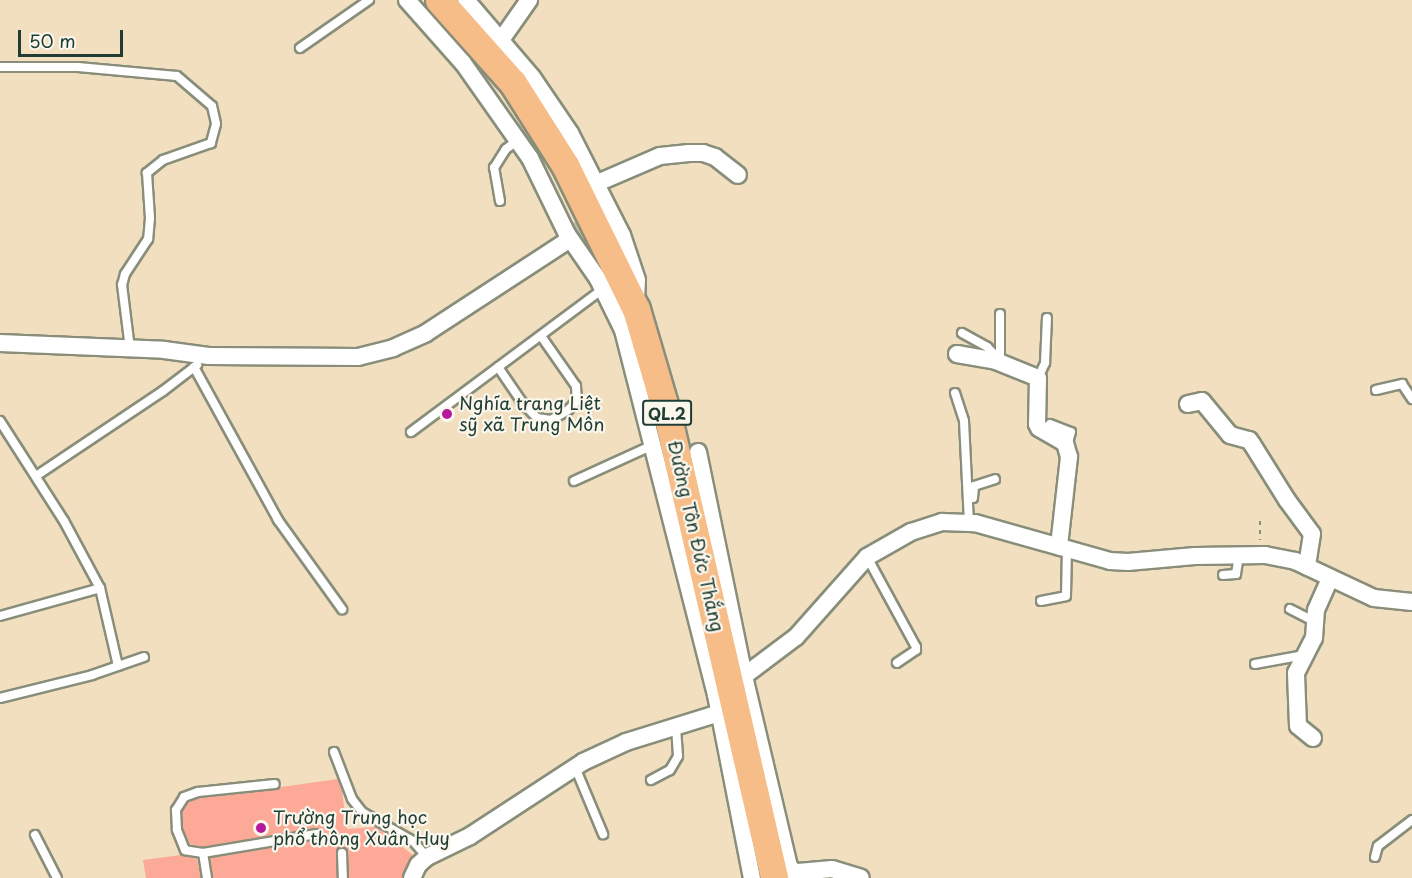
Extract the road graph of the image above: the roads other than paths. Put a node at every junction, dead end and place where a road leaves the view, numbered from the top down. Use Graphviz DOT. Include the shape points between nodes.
graph roads {
  1 [pos="369,0"];
  2 [pos="407,0"];
  3 [pos="439,0"];
  4 [pos="466,0"];
  5 [pos="529,0"];
  6 [pos="501,40"];
  7 [pos="300,48"];
  8 [pos="0,67"];
  9 [pos="518,140"];
  10 [pos="738,175"];
  11 [pos="595,184"];
  12 [pos="500,201"];
  13 [pos="570,235"];
  14 [pos="619,298"];
  15 [pos="1000,314"];
  16 [pos="1047,318"];
  17 [pos="962,333"];
  18 [pos="541,336"];
  19 [pos="0,343"];
  20 [pos="130,348"];
  21 [pos="957,354"];
  22 [pos="209,356"];
  23 [pos="998,362"];
  24 [pos="194,367"];
  25 [pos="498,367"];
  26 [pos="1038,378"];
  27 [pos="1376,390"];
  28 [pos="955,393"];
  29 [pos="1412,399"];
  30 [pos="1188,404"];
  31 [pos="0,421"];
  32 [pos="1050,424"];
  33 [pos="411,432"];
  34 [pos="653,445"];
  35 [pos="1067,446"];
  36 [pos="698,452"];
  37 [pos="36,476"];
  38 [pos="995,479"];
  39 [pos="574,481"];
  40 [pos="972,522"];
  41 [pos="1063,547"];
  42 [pos="1239,555"];
  43 [pos="867,556"];
  44 [pos="1307,567"];
  45 [pos="1223,575"];
  46 [pos="1330,578"];
  47 [pos="100,588"];
  48 [pos="1041,601"];
  49 [pos="1412,602"];
  50 [pos="342,609"];
  51 [pos="1290,609"];
  52 [pos="0,616"];
  53 [pos="1316,622"];
  54 [pos="1304,655"];
  55 [pos="144,657"];
  56 [pos="897,663"];
  57 [pos="1255,664"];
  58 [pos="118,666"];
  59 [pos="732,692"];
  60 [pos="0,698"];
  61 [pos="676,726"];
  62 [pos="1313,738"];
  63 [pos="334,753"];
  64 [pos="575,767"];
  65 [pos="651,780"];
  66 [pos="275,783"];
  67 [pos="1412,820"];
  68 [pos="316,834"];
  69 [pos="603,834"];
  70 [pos="35,835"];
  71 [pos="203,853"];
  72 [pos="342,853"];
  73 [pos="427,857"];
  74 [pos="1375,857"];
  75 [pos="57,878"];
  76 [pos="207,878"];
  77 [pos="343,878"];
  78 [pos="412,878"];
  79 [pos="752,878"];
  80 [pos="774,878"];
  81 [pos="861,878"];
  1 -- 7 [label="lane"];
  2 -- 9 [label="street" via="464,63"];
  3 -- 14 [label="highway, Đường Tôn Đức Thắng / QL.2" via="513,82 565,165"];
  4 -- 6 [label="street"];
  5 -- 6 [label="street"];
  6 -- 11 [label="street" via="570,133"];
  8 -- 20 [label="lane" via="78,67 177,76 212,106 216,124 211,143 163,160 147,173 148,239 122,285"];
  9 -- 12 [label="lane" via="506,149 494,168"];
  9 -- 13 [label="street"];
  10 -- 11 [label="street" via="715,157 689,153 660,156"];
  11 -- 14 [label="street" via="606,215 622,235 637,280"];
  13 -- 14 [label="street"];
  13 -- 22 [label="street" via="426,333 393,348 358,357 326,359"];
  14 -- 18 [label="lane"];
  14 -- 34 [label="street" via="623,330"];
  14 -- 59 [label="highway, Đường Tôn Đức Thắng / QL.2" via="668,418"];
  15 -- 23 [label="lane"];
  16 -- 26 [label="lane" via="1045,363"];
  17 -- 23 [label="lane" via="987,347"];
  18 -- 25 [label="lane"];
  18 -- 25 [label="lane" via="576,386 577,401 568,410 551,420 537,418"];
  19 -- 20 [label="street"];
  20 -- 22 [label="street"];
  21 -- 23 [label="street"];
  22 -- 24 [label="lane"];
  23 -- 26 [label="street"];
  24 -- 37 [label="lane"];
  24 -- 50 [label="lane" via="278,519"];
  25 -- 33 [label="lane"];
  26 -- 35 [label="street" via="1039,428"];
  27 -- 29 [label="lane" via="1402,384"];
  28 -- 40 [label="lane" via="964,421"];
  30 -- 44 [label="street" via="1202,401 1230,435 1252,444 1312,534"];
  31 -- 37 [label="lane"];
  32 -- 35 [label="lane" via="1071,432"];
  34 -- 39 [label="lane"];
  34 -- 59 [label="street"];
  35 -- 41 [label="street"];
  36 -- 59 [label="street"];
  37 -- 47 [label="lane"];
  38 -- 40 [label="lane" via="974,486"];
  40 -- 41 [label="street"];
  40 -- 43 [label="street" via="926,526"];
  41 -- 42 [label="street" via="1110,561 1128,562"];
  41 -- 48 [label="lane" via="1066,596"];
  42 -- 44 [label="street" via="1295,561"];
  42 -- 45 [label="lane" via="1236,574"];
  43 -- 56 [label="lane" via="916,647"];
  43 -- 59 [label="street" via="796,637"];
  44 -- 46 [label="street"];
  46 -- 49 [label="street" via="1374,598"];
  46 -- 53 [label="street" via="1318,604"];
  47 -- 52 [label="lane"];
  47 -- 58 [label="lane"];
  51 -- 53 [label="lane"];
  53 -- 54 [label="street" via="1314,638"];
  54 -- 57 [label="lane"];
  54 -- 62 [label="street" via="1296,673 1297,720 1301,731"];
  55 -- 58 [label="lane"];
  58 -- 60 [label="lane"];
  59 -- 61 [label="street"];
  59 -- 79 [label="street"];
  59 -- 80 [label="highway, Đường Tôn Đức Thắng / QL.2"];
  59 -- 81 [label="street" via="792,871 832,869"];
  61 -- 64 [label="street" via="626,742"];
  61 -- 65 [label="lane" via="678,756 670,770"];
  63 -- 73 [label="lane" via="352,799 362,812 413,841"];
  64 -- 69 [label="lane"];
  64 -- 73 [label="street" via="470,836"];
  66 -- 71 [label="lane" via="184,797 176,810 177,830 185,850"];
  67 -- 74 [label="lane" via="1378,846"];
  68 -- 71 [label="lane"];
  70 -- 75 [label="lane"];
  71 -- 76 [label="lane"];
  72 -- 77 [label="lane"];
  73 -- 78 [label="street"];
}
